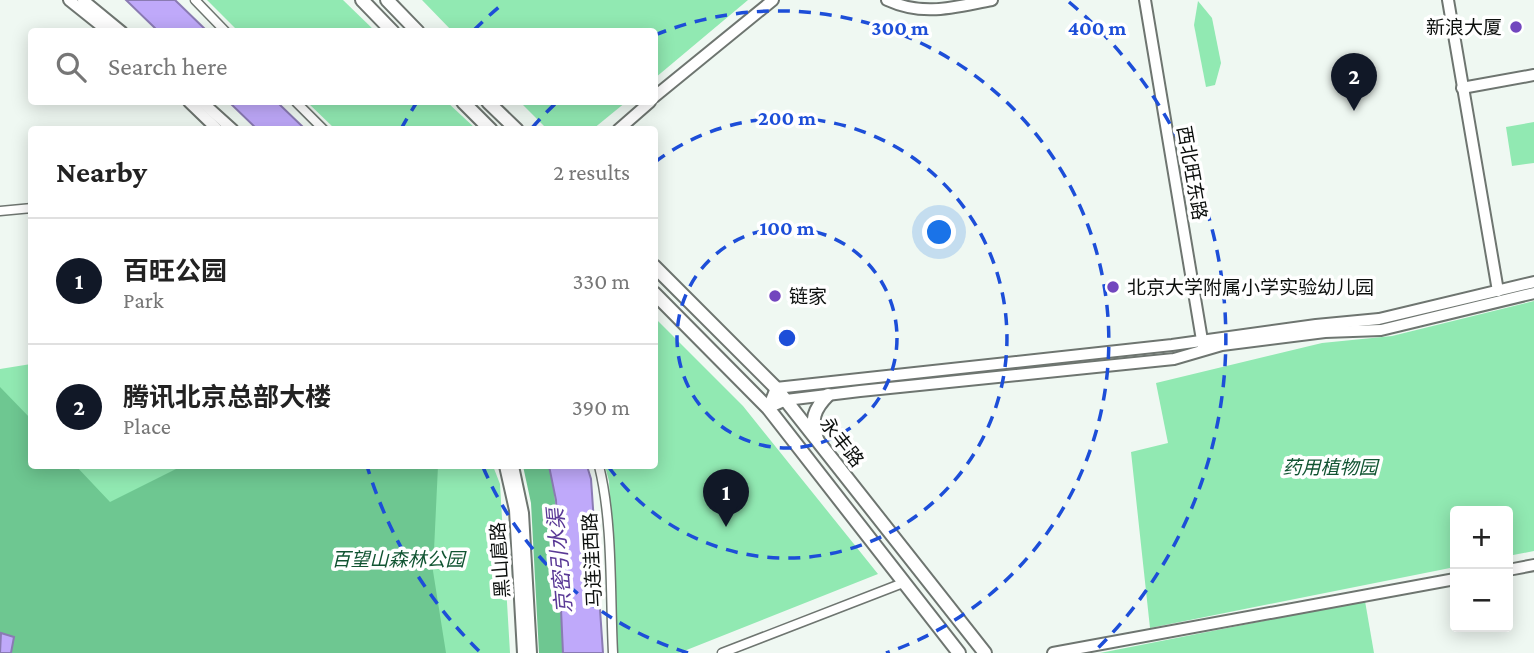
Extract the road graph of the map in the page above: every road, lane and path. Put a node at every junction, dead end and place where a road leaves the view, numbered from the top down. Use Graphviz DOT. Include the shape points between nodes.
graph roads {
  1 [pos="69,0"];
  2 [pos="83,0"];
  3 [pos="195,0"];
  4 [pos="362,0"];
  5 [pos="387,0"];
  6 [pos="773,0"];
  7 [pos="887,0"];
  8 [pos="992,0"];
  9 [pos="1144,0"];
  10 [pos="1448,0"];
  11 [pos="104,28"];
  12 [pos="117,28"];
  13 [pos="222,28"];
  14 [pos="389,28"];
  15 [pos="414,28"];
  16 [pos="1534,75"];
  17 [pos="1462,88"];
  18 [pos="658,94"];
  19 [pos="192,105"];
  20 [pos="205,105"];
  21 [pos="299,105"];
  22 [pos="466,105"];
  23 [pos="491,105"];
  24 [pos="647,105"];
  25 [pos="214,126"];
  26 [pos="229,126"];
  27 [pos="320,126"];
  28 [pos="487,126"];
  29 [pos="513,126"];
  30 [pos="623,126"];
  31 [pos="28,208"];
  32 [pos="0,211"];
  33 [pos="658,271"];
  34 [pos="1534,282"];
  35 [pos="1498,291"];
  36 [pos="1534,293"];
  37 [pos="658,297"];
  38 [pos="1203,346"];
  39 [pos="776,388"];
  40 [pos="828,395"];
  41 [pos="786,400"];
  42 [pos="768,408"];
  43 [pos="820,445"];
  44 [pos="506,469"];
  45 [pos="514,469"];
  46 [pos="600,469"];
  47 [pos="1534,565"];
  48 [pos="1513,569"];
  49 [pos="1450,580"];
  50 [pos="903,583"];
  51 [pos="523,653"];
  52 [pos="531,653"];
  53 [pos="613,653"];
  54 [pos="722,653"];
  55 [pos="959,653"];
  56 [pos="985,653"];
  57 [pos="1053,653"];
  1 -- 11 [label="street"];
  2 -- 12 [label="street"];
  3 -- 13 [label="street"];
  4 -- 14 [label="main road"];
  5 -- 15 [label="main road"];
  6 -- 18 [label="street"];
  7 -- 8 [label="street" via="925,11"];
  9 -- 38 [label="street, 西北旺东路"];
  10 -- 17 [label="street"];
  16 -- 17 [label="street"];
  17 -- 35 [label="street"];
  19 -- 25 [label="street"];
  20 -- 26 [label="street"];
  21 -- 27 [label="street"];
  22 -- 28 [label="main road"];
  23 -- 29 [label="main road"];
  24 -- 30 [label="street"];
  31 -- 32 [label="street"];
  33 -- 39 [label="main road, 永丰路"];
  34 -- 35 [label="street"];
  35 -- 38 [label="street" via="1379,319"];
  36 -- 38 [label="street" via="1381,330"];
  37 -- 42 [label="main road, 永丰路"];
  38 -- 39 [label="street"];
  38 -- 40 [label="street" via="1174,359"];
  39 -- 41 [label="main road, 永丰路"];
  39 -- 42 [label="street"];
  40 -- 41 [label="street"];
  40 -- 43 [label="main road" via="812,417"];
  41 -- 42 [label="street"];
  41 -- 43 [label="main road, 永丰路"];
  42 -- 50 [label="main road, 永丰路"];
  43 -- 56 [label="main road, 永丰路"];
  44 -- 51 [label="street, 黑山扈路" via="516,520"];
  45 -- 52 [label="street, 黑山扈路" via="523,513"];
  46 -- 53 [label="street, 马连洼西路"];
  47 -- 48 [label="street"];
  49 -- 57 [label="street"];
  50 -- 54 [label="street"];
  50 -- 55 [label="main road, 永丰路"];
}
